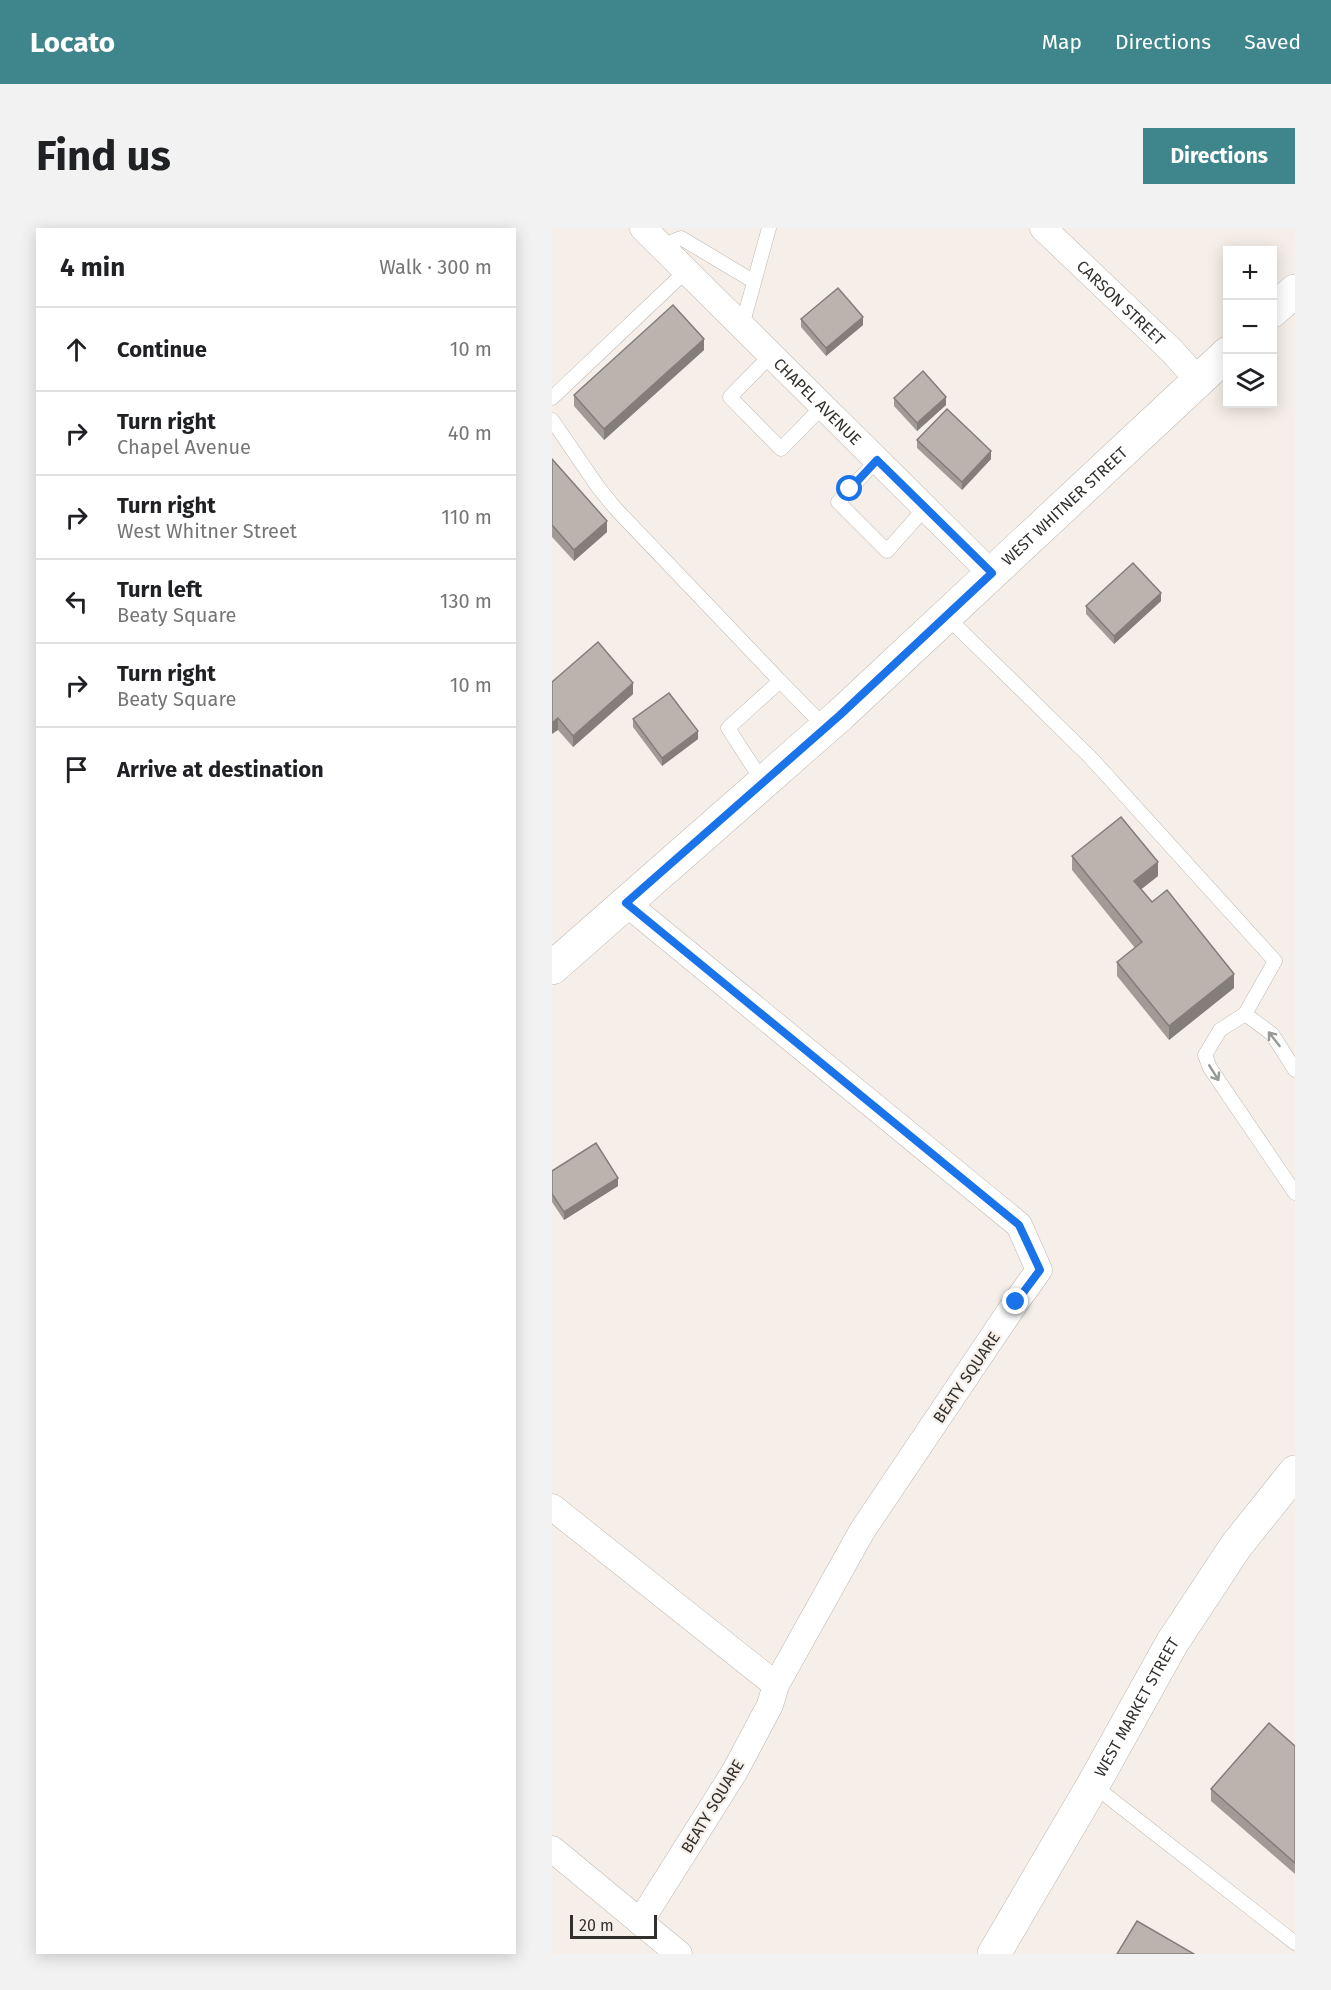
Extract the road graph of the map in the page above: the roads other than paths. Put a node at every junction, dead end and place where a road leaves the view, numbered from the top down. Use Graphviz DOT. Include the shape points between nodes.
graph roads {
  1 [pos="643,228"];
  2 [pos="769,228"];
  3 [pos="1043,228"];
  4 [pos="672,237"];
  5 [pos="686,271"];
  6 [pos="753,281"];
  7 [pos="1295,291"];
  8 [pos="1277,307"];
  9 [pos="742,326"];
  10 [pos="1226,354"];
  11 [pos="771,355"];
  12 [pos="1198,380"];
  13 [pos="552,398"];
  14 [pos="823,406"];
  15 [pos="552,420"];
  16 [pos="877,460"];
  17 [pos="925,508"];
  18 [pos="992,573"];
  19 [pos="946,616"];
  20 [pos="780,681"];
  21 [pos="826,728"];
  22 [pos="763,782"];
  23 [pos="626,903"];
  24 [pos="555,961"];
  25 [pos="1245,1014"];
  26 [pos="1295,1070"];
  27 [pos="1295,1193"];
  28 [pos="1295,1472"];
  29 [pos="552,1507"];
  30 [pos="776,1685"];
  31 [pos="1093,1785"];
  32 [pos="552,1849"];
  33 [pos="640,1922"];
  34 [pos="1295,1943"];
  35 [pos="679,1954"];
  36 [pos="994,1954"];
  1 -- 4 [label="street, CHAPEL AVENUE"];
  2 -- 6 [label="lane"];
  3 -- 12 [label="street, CARSON STREET"];
  4 -- 5 [label="street, CHAPEL AVENUE"];
  4 -- 6 [label="lane"];
  5 -- 9 [label="street, CHAPEL AVENUE"];
  5 -- 13 [label="lane"];
  6 -- 9 [label="lane"];
  7 -- 8 [label="main road"];
  9 -- 11 [label="street, CHAPEL AVENUE"];
  10 -- 12 [label="main road, WEST WHITNER STREET"];
  11 -- 14 [label="street, CHAPEL AVENUE"];
  11 -- 14 [label="lane" via="730,397 774,442 782,449"];
  12 -- 18 [label="main road, WEST WHITNER STREET"];
  14 -- 16 [label="street, CHAPEL AVENUE"];
  15 -- 20 [label="lane" via="615,508"];
  16 -- 17 [label="street, CHAPEL AVENUE"];
  16 -- 17 [label="lane" via="838,502 887,551"];
  17 -- 18 [label="street, CHAPEL AVENUE"];
  18 -- 19 [label="main road, WEST WHITNER STREET"];
  19 -- 21 [label="main road, WEST WHITNER STREET"];
  19 -- 25 [label="lane" via="1091,758 1275,961"];
  20 -- 21 [label="lane"];
  20 -- 22 [label="lane" via="728,728"];
  21 -- 22 [label="main road, WEST WHITNER STREET"];
  22 -- 23 [label="main road, WEST WHITNER STREET"];
  23 -- 24 [label="main road, WEST WHITNER STREET"];
  23 -- 30 [label="street, BEATY SQUARE" via="1019,1225 1040,1270 862,1531"];
  26 -- 25 [label="lane, one-way" via="1272,1034"];
  25 -- 27 [label="lane, one-way" via="1220,1030 1205,1055 1209,1068"];
  28 -- 31 [label="main road, WEST MARKET STREET" via="1236,1546 1172,1643"];
  29 -- 30 [label="street"];
  30 -- 33 [label="street, BEATY SQUARE" via="770,1705 735,1771"];
  31 -- 34 [label="lane"];
  31 -- 36 [label="main road, WEST MARKET STREET"];
  32 -- 33 [label="street"];
  33 -- 35 [label="street"];
}
